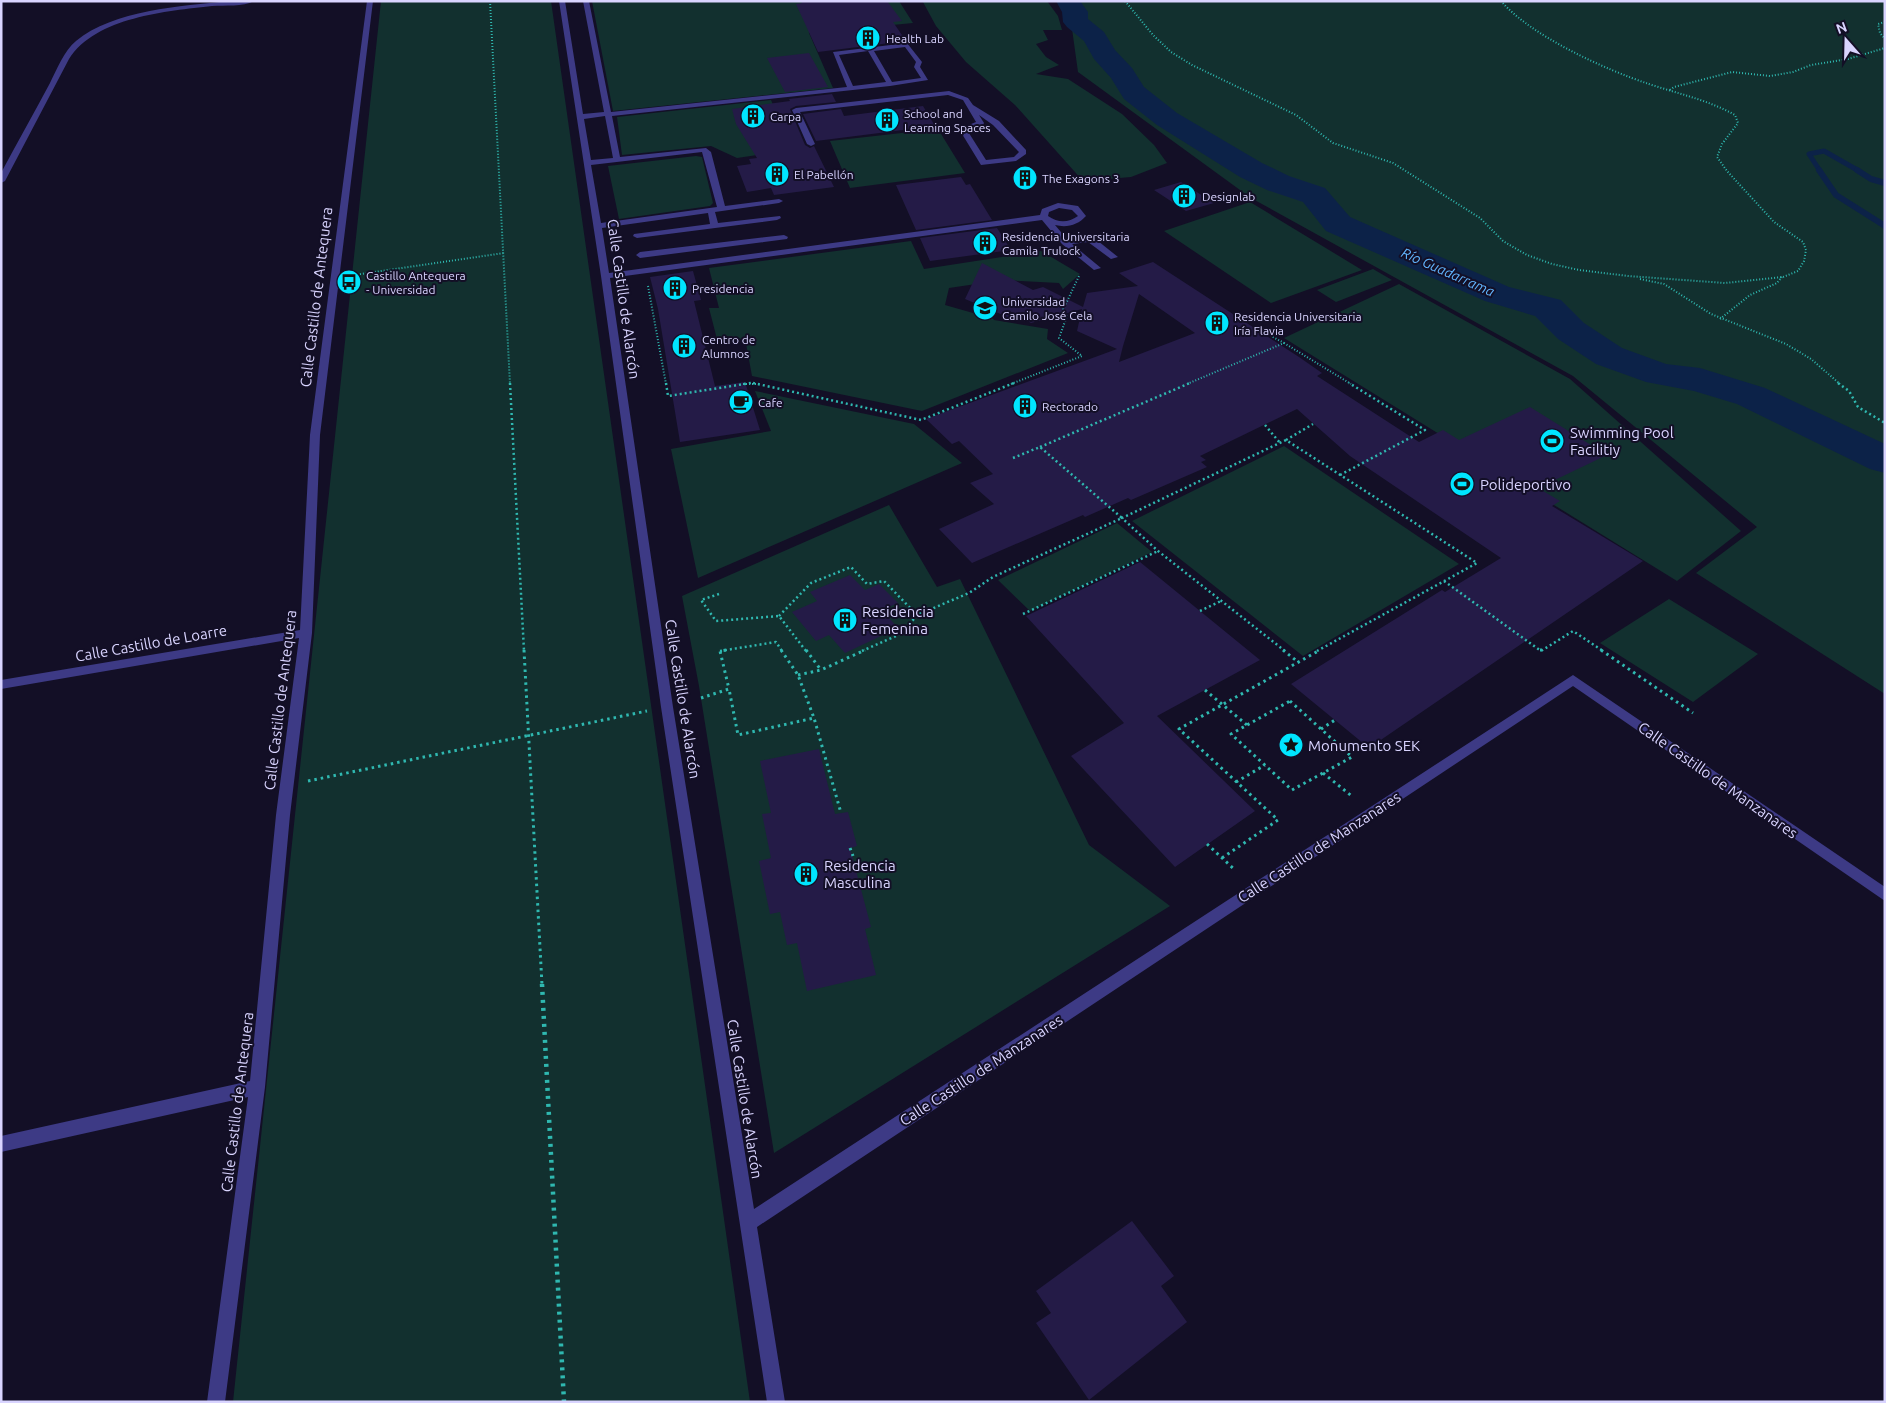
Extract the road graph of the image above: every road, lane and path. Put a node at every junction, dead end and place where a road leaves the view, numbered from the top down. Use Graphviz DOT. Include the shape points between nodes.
graph roads {
  1 [pos="251,1"];
  2 [pos="370,1"];
  3 [pos="490,1"];
  4 [pos="562,1"];
  5 [pos="586,1"];
  6 [pos="1125,1"];
  7 [pos="1501,1"];
  8 [pos="1885,22"];
  9 [pos="1885,39"];
  10 [pos="1885,48"];
  11 [pos="870,49"];
  12 [pos="931,82"];
  13 [pos="890,84"];
  14 [pos="851,88"];
  15 [pos="1670,91"];
  16 [pos="949,93"];
  17 [pos="789,95"];
  18 [pos="970,106"];
  19 [pos="796,110"];
  20 [pos="608,114"];
  21 [pos="580,117"];
  22 [pos="811,144"];
  23 [pos="617,159"];
  24 [pos="587,162"];
  25 [pos="1,181"];
  26 [pos="779,201"];
  27 [pos="722,209"];
  28 [pos="710,210"];
  29 [pos="777,218"];
  30 [pos="634,220"];
  31 [pos="597,226"];
  32 [pos="714,226"];
  33 [pos="784,237"];
  34 [pos="1065,242"];
  35 [pos="638,245"];
  36 [pos="504,253"];
  37 [pos="1114,257"];
  38 [pos="1097,268"];
  39 [pos="643,270"];
  40 [pos="1080,274"];
  41 [pos="605,276"];
  42 [pos="1628,276"];
  43 [pos="1783,277"];
  44 [pos="334,278"];
  45 [pos="1720,319"];
  46 [pos="1271,336"];
  47 [pos="1284,344"];
  48 [pos="1885,423"];
  49 [pos="1313,424"];
  50 [pos="1265,425"];
  51 [pos="1286,440"];
  52 [pos="1280,443"];
  53 [pos="1040,447"];
  54 [pos="1013,458"];
  55 [pos="1340,475"];
  56 [pos="1122,518"];
  57 [pos="1158,551"];
  58 [pos="1444,581"];
  59 [pos="720,594"];
  60 [pos="1221,601"];
  61 [pos="1200,611"];
  62 [pos="1023,614"];
  63 [pos="917,615"];
  64 [pos="779,616"];
  65 [pos="306,633"];
  66 [pos="1298,662"];
  67 [pos="821,670"];
  68 [pos="798,675"];
  69 [pos="1,684"];
  70 [pos="729,690"];
  71 [pos="1205,690"];
  72 [pos="701,698"];
  73 [pos="1223,705"];
  74 [pos="667,707"];
  75 [pos="1693,713"];
  76 [pos="814,718"];
  77 [pos="1335,720"];
  78 [pos="1247,725"];
  79 [pos="1321,729"];
  80 [pos="529,736"];
  81 [pos="1265,765"];
  82 [pos="1323,773"];
  83 [pos="1236,782"];
  84 [pos="287,785"];
  85 [pos="1353,797"];
  86 [pos="840,813"];
  87 [pos="1207,844"];
  88 [pos="850,848"];
  89 [pos="852,856"];
  90 [pos="1222,858"];
  91 [pos="1235,870"];
  92 [pos="1885,896"];
  93 [pos="257,1087"];
  94 [pos="1,1144"];
  95 [pos="748,1223"];
  96 [pos="216,1402"];
  97 [pos="564,1402"];
  98 [pos="776,1402"];
  1 -- 25 [label="street" via="166,11 106,27 78,42"];
  2 -- 44 [label="street, Calle Castillo de Antequera"];
  3 -- 36 [label="path"];
  4 -- 21 [label="street, Calle Castillo de Alarcón"];
  5 -- 20 [label="street"];
  6 -- 42 [label="path" via="1171,52 1296,115 1333,143 1393,163 1480,218 1503,242 1527,255 1579,270"];
  7 -- 15 [label="path" via="1516,17 1546,35 1624,74"];
  8 -- 9 [label="path" via="1878,24"];
  10 -- 15 [label="path" via="1770,76 1732,72 1674,87"];
  11 -- 12 [label="street" via="907,45 918,62 917,67"];
  11 -- 13 [label="street"];
  11 -- 14 [label="street" via="835,53"];
  12 -- 13 [label="street"];
  12 -- 16 [label="street"];
  13 -- 14 [label="street"];
  14 -- 17 [label="street"];
  15 -- 43 [label="path" via="1719,107 1737,117 1738,123 1720,147 1717,157 1774,222 1803,242 1806,250 1804,262 1798,271"];
  16 -- 18 [label="street" via="966,99"];
  16 -- 19 [label="street"];
  17 -- 19 [label="street"];
  17 -- 20 [label="street"];
  18 -- 18 [label="street" via="980,123 963,129 984,163 1016,159 1023,152 996,123"];
  19 -- 22 [label="street"];
  20 -- 21 [label="street"];
  20 -- 23 [label="street"];
  21 -- 24 [label="street, Calle Castillo de Alarcón"];
  23 -- 24 [label="street"];
  23 -- 27 [label="street" via="703,150 707,152"];
  24 -- 31 [label="street, Calle Castillo de Alarcón"];
  26 -- 27 [label="street"];
  27 -- 28 [label="street"];
  28 -- 30 [label="street"];
  28 -- 32 [label="street"];
  29 -- 32 [label="street"];
  30 -- 31 [label="street"];
  30 -- 35 [label="street"];
  31 -- 41 [label="street, Calle Castillo de Alarcón"];
  32 -- 35 [label="street"];
  33 -- 35 [label="street"];
  34 -- 37 [label="street" via="1090,239"];
  34 -- 38 [label="street"];
  34 -- 39 [label="street" via="1044,217"];
  35 -- 39 [label="street"];
  36 -- 44 [label="path"];
  36 -- 80 [label="path"];
  39 -- 40 [label="path" via="668,396 752,383 921,420 1082,356 1059,338 1067,316 1062,312"];
  39 -- 41 [label="street"];
  41 -- 74 [label="street, Calle Castillo de Alarcón"];
  42 -- 43 [label="path" via="1725,283"];
  42 -- 45 [label="path" via="1664,284"];
  43 -- 45 [label="path" via="1750,295"];
  44 -- 65 [label="street, Calle Castillo de Antequera" via="315,435"];
  45 -- 48 [label="path" via="1786,344 1811,359 1849,391 1858,407"];
  46 -- 47 [label="path"];
  47 -- 53 [label="path"];
  47 -- 55 [label="path" via="1425,430"];
  49 -- 51 [label="path"];
  50 -- 52 [label="path"];
  51 -- 52 [label="path"];
  51 -- 55 [label="path"];
  52 -- 56 [label="path"];
  53 -- 54 [label="path"];
  53 -- 56 [label="path"];
  55 -- 58 [label="path" via="1477,563"];
  56 -- 57 [label="path"];
  56 -- 63 [label="path"];
  57 -- 60 [label="path"];
  57 -- 62 [label="path"];
  58 -- 66 [label="path"];
  58 -- 75 [label="path" via="1541,651 1573,631"];
  59 -- 64 [label="path" via="701,600 716,621"];
  60 -- 61 [label="path"];
  60 -- 66 [label="path"];
  63 -- 64 [label="path" via="884,580 867,584 851,567 811,583"];
  63 -- 67 [label="path" via="896,636"];
  64 -- 67 [label="path"];
  65 -- 69 [label="street, Calle Castillo de Loarre"];
  65 -- 84 [label="street, Calle Castillo de Antequera"];
  66 -- 73 [label="path"];
  67 -- 68 [label="path"];
  68 -- 70 [label="path" via="776,642 720,651"];
  68 -- 76 [label="path"];
  70 -- 72 [label="path"];
  70 -- 76 [label="path" via="738,735"];
  71 -- 73 [label="path"];
  73 -- 78 [label="path"];
  73 -- 83 [label="path" via="1179,729"];
  74 -- 80 [label="path"];
  74 -- 95 [label="street, Calle Castillo de Alarcón"];
  76 -- 86 [label="path"];
  77 -- 79 [label="path"];
  78 -- 79 [label="path" via="1290,701"];
  78 -- 81 [label="path" via="1231,734"];
  79 -- 82 [label="path" via="1352,757"];
  80 -- 84 [label="path"];
  80 -- 97 [label="path"];
  81 -- 82 [label="path" via="1292,790"];
  81 -- 83 [label="path"];
  82 -- 85 [label="path"];
  83 -- 90 [label="path" via="1278,820"];
  84 -- 93 [label="street, Calle Castillo de Antequera"];
  87 -- 90 [label="path"];
  88 -- 89 [label="path"];
  90 -- 91 [label="path"];
  92 -- 95 [label="street, Calle Castillo de Manzanares" via="1573,680"];
  93 -- 94 [label="street"];
  93 -- 96 [label="street, Calle Castillo de Antequera"];
  95 -- 98 [label="street, Calle Castillo de Alarcón"];
}
